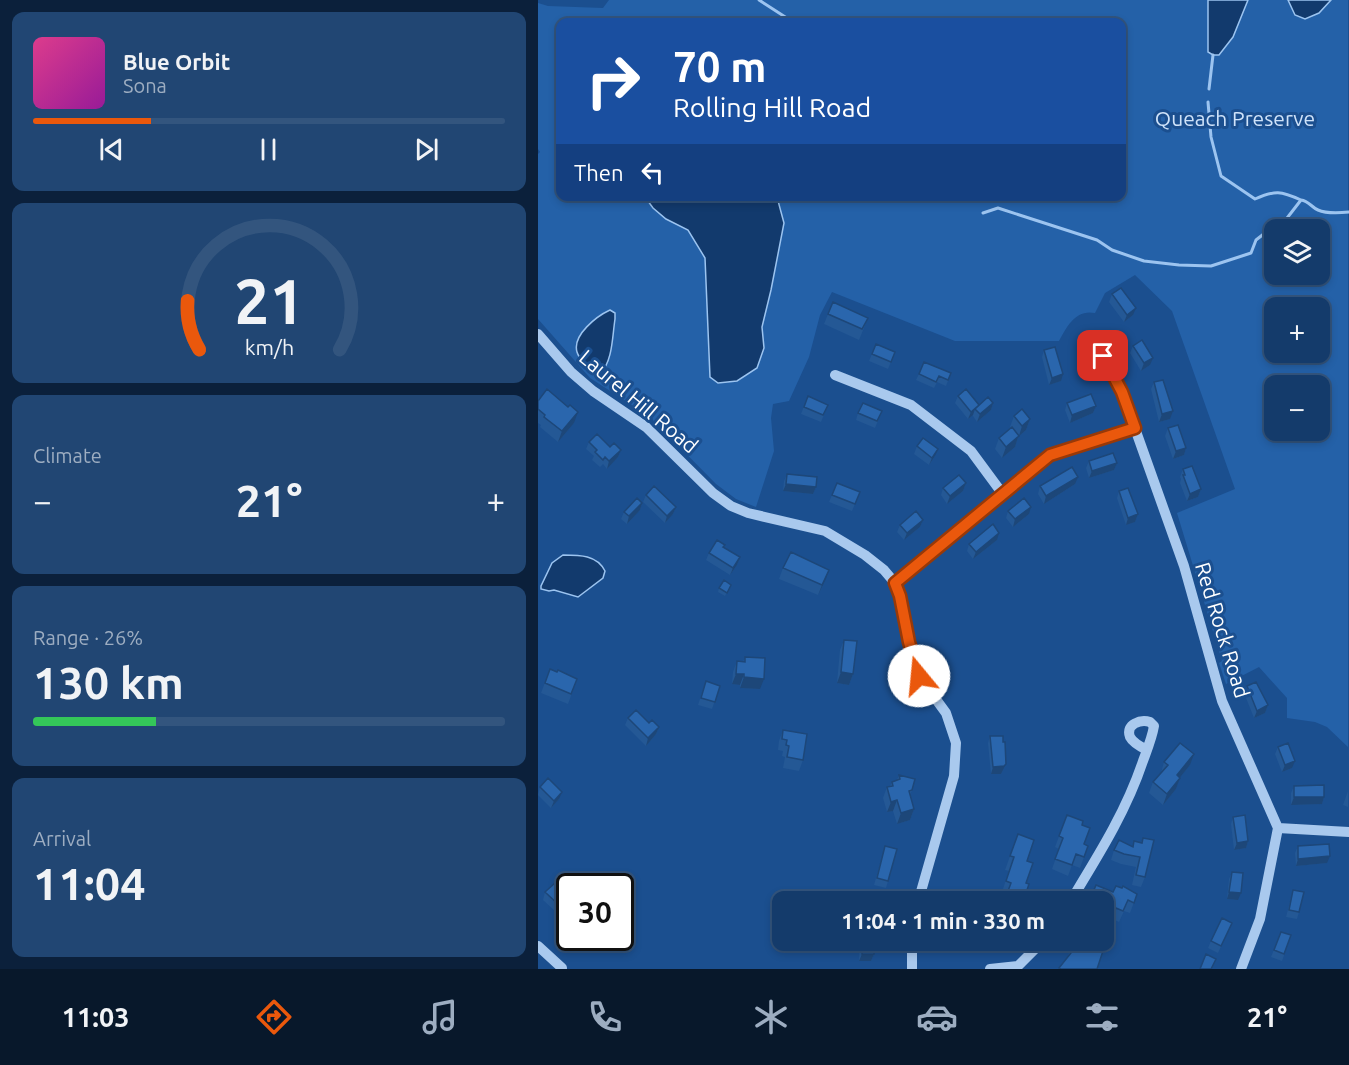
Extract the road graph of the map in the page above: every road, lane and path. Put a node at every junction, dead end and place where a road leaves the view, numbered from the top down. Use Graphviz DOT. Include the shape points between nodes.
graph roads {
  1 [pos="538,334"];
  2 [pos="1090,343"];
  3 [pos="835,375"];
  4 [pos="1135,428"];
  5 [pos="1002,493"];
  6 [pos="895,583"];
  7 [pos="1147,750"];
  8 [pos="1278,828"];
  9 [pos="1348,832"];
  10 [pos="921,891"];
  11 [pos="1077,891"];
  12 [pos="538,946"];
  13 [pos="912,951"];
  14 [pos="1033,951"];
  15 [pos="562,968"];
  16 [pos="912,969"];
  17 [pos="990,969"];
  18 [pos="1241,969"];
  1 -- 6 [label="street, Laurel Hill Road" via="593,392 646,427 731,506 825,531 865,555"];
  2 -- 4 [label="street, Red Rock Road" via="1103,356"];
  3 -- 5 [label="street" via="911,405 971,451"];
  4 -- 5 [label="street" via="1050,455"];
  4 -- 8 [label="street, Red Rock Road" via="1184,566 1222,701"];
  5 -- 6 [label="street"];
  6 -- 10 [label="street, Laurel Hill Road" via="919,676 946,713 956,743 954,776"];
  7 -- 11 [label="street" via="1120,818"];
  8 -- 9 [label="street"];
  8 -- 18 [label="street" via="1260,919"];
  12 -- 15 [label="street"];
  13 -- 16 [label="street"];
  14 -- 17 [label="street" via="1018,966"];
}
